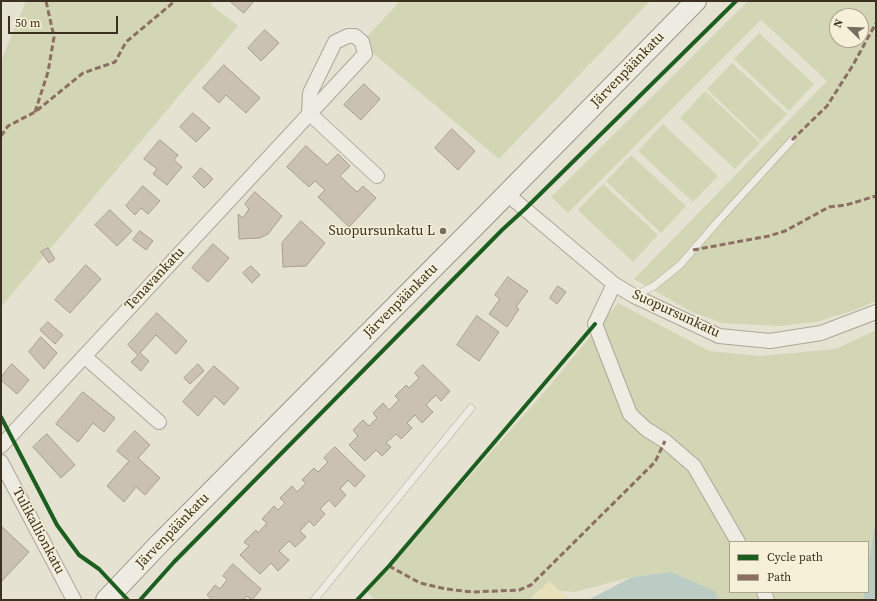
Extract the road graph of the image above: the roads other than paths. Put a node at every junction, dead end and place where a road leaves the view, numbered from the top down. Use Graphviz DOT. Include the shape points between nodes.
graph roads {
  1 [pos="696,1"];
  2 [pos="309,113"];
  3 [pos="792,140"];
  4 [pos="377,176"];
  5 [pos="507,194"];
  6 [pos="614,284"];
  7 [pos="634,296"];
  8 [pos="876,312"];
  9 [pos="84,356"];
  10 [pos="471,408"];
  11 [pos="159,422"];
  12 [pos="1,446"];
  13 [pos="1,462"];
  14 [pos="737,541"];
  15 [pos="74,600"];
  16 [pos="106,600"];
  17 [pos="314,600"];
  1 -- 5 [label="street, Järvenpäänkatu"];
  2 -- 2 [label="street, Tenavankatu" via="365,54 362,42 355,36 348,36 335,42 310,93"];
  2 -- 4 [label="street"];
  2 -- 9 [label="street, Tenavankatu"];
  3 -- 7 [label="lane" via="680,265 654,286"];
  5 -- 6 [label="street, Suopursunkatu"];
  5 -- 16 [label="street, Järvenpäänkatu"];
  6 -- 7 [label="street, Suopursunkatu"];
  6 -- 14 [label="street" via="595,324 630,414 694,466"];
  7 -- 8 [label="street, Suopursunkatu" via="719,336 770,341 821,333"];
  9 -- 11 [label="street"];
  9 -- 12 [label="street, Tenavankatu"];
  10 -- 17 [label="lane"];
  13 -- 15 [label="street, Tulikallionkatu"];
}
